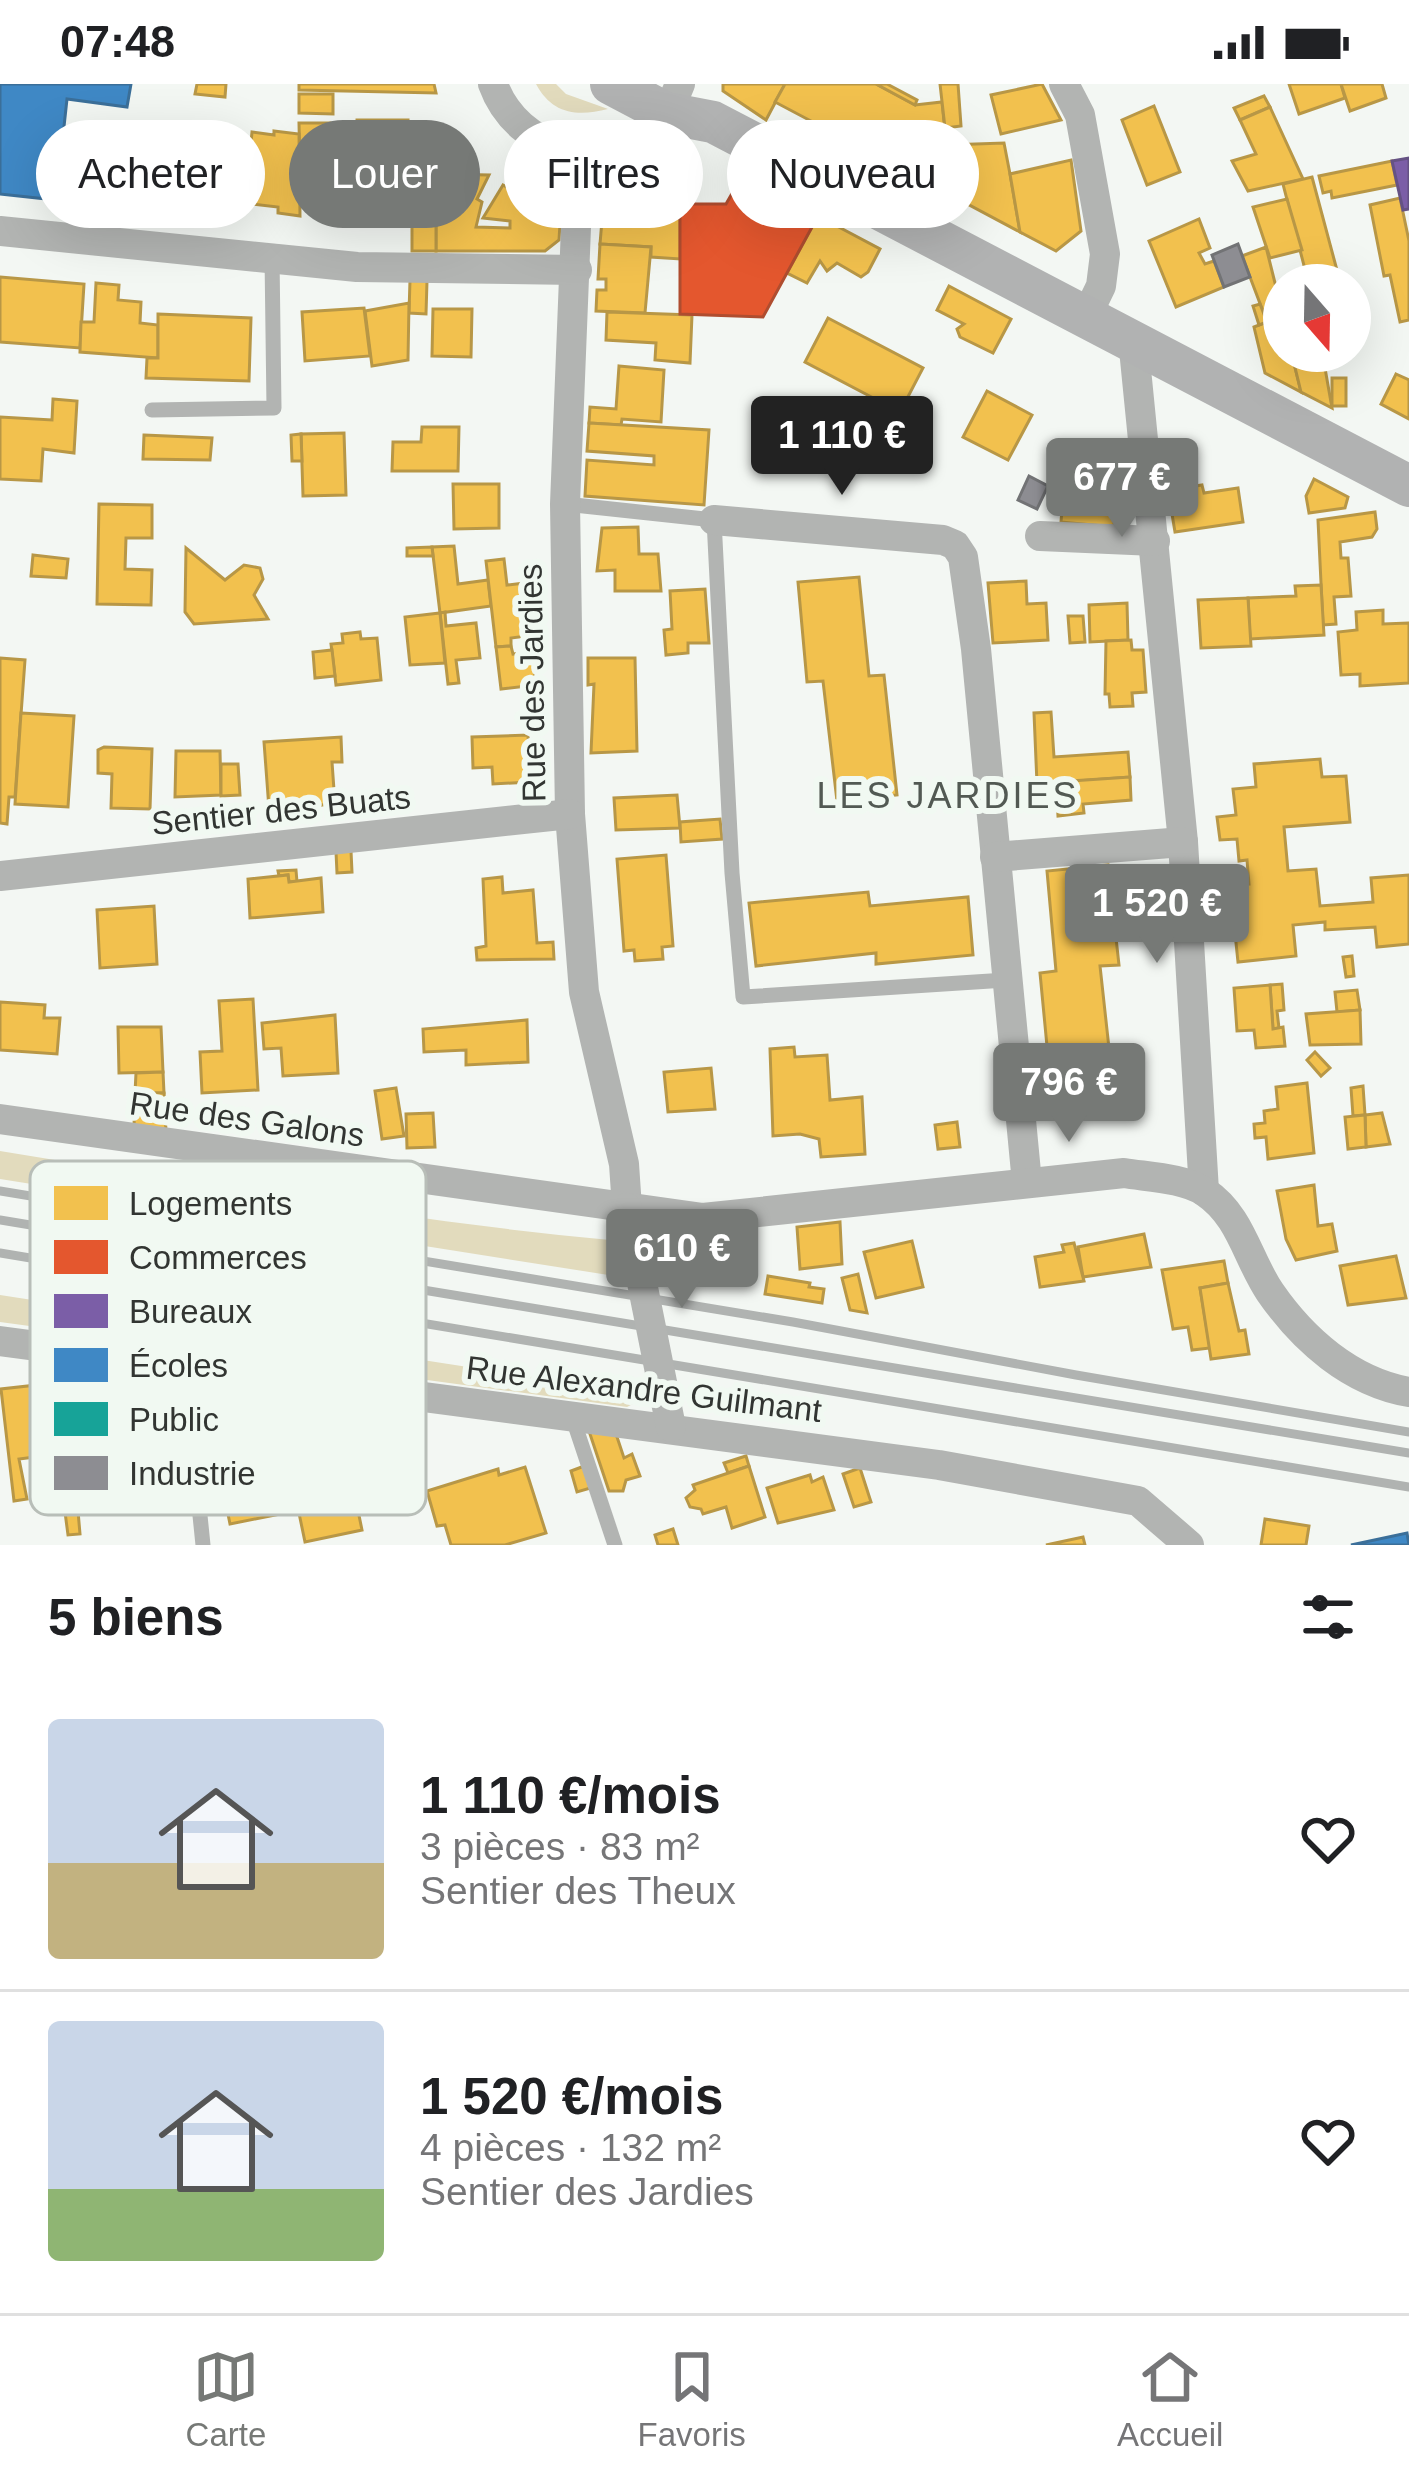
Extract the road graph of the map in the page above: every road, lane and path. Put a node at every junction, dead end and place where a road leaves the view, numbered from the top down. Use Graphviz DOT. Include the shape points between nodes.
graph roads {
  1 [pos="493,84"];
  2 [pos="611,84"];
  3 [pos="1064,84"];
  4 [pos="677,91"];
  5 [pos="514,120"];
  6 [pos="658,120"];
  7 [pos="578,228"];
  8 [pos="0,231"];
  9 [pos="272,257"];
  10 [pos="577,271"];
  11 [pos="1087,315"];
  12 [pos="1133,339"];
  13 [pos="152,410"];
  14 [pos="1409,486"];
  15 [pos="565,504"];
  16 [pos="714,520"];
  17 [pos="1040,536"];
  18 [pos="1155,541"];
  19 [pos="570,814"];
  20 [pos="1183,842"];
  21 [pos="995,857"];
  22 [pos="0,876"];
  23 [pos="1006,980"];
  24 [pos="0,1119"];
  25 [pos="296,1161"];
  26 [pos="426,1179"];
  27 [pos="1027,1183"];
  28 [pos="1204,1191"];
  29 [pos="627,1208"];
  30 [pos="0,1341"];
  31 [pos="30,1345"];
  32 [pos="1409,1392"];
  33 [pos="426,1398"];
  34 [pos="572,1416"];
  35 [pos="671,1427"];
  36 [pos="200,1515"];
  37 [pos="203,1545"];
  38 [pos="615,1545"];
  39 [pos="1190,1545"];
  1 -- 5 [label="street"];
  2 -- 4 [label="main road"];
  3 -- 11 [label="street" via="1080,115 1105,254"];
  4 -- 6 [label="street"];
  4 -- 11 [label="main road" via="713,122"];
  7 -- 10 [label="street, Rue des Jardies"];
  8 -- 9 [label="street"];
  9 -- 10 [label="street" via="357,267"];
  9 -- 13 [label="lane" via="274,408"];
  10 -- 15 [label="street, Rue des Jardies"];
  11 -- 12 [label="main road"];
  12 -- 14 [label="main road"];
  12 -- 18 [label="street"];
  15 -- 16 [label="lane"];
  15 -- 19 [label="street, Rue des Jardies"];
  16 -- 21 [label="street" via="955,545 974,629"];
  16 -- 23 [label="lane" via="743,997"];
  17 -- 18 [label="street"];
  18 -- 20 [label="street"];
  19 -- 22 [label="street, Sentier des Buats"];
  19 -- 29 [label="street, Rue des Jardies" via="584,992"];
  20 -- 21 [label="street"];
  20 -- 28 [label="street"];
  21 -- 23 [label="street"];
  23 -- 27 [label="street"];
  24 -- 25 [label="street, Rue des Galons"];
  26 -- 29 [label="street, Rue des Galons"];
  27 -- 28 [label="street, Rue des Galons" via="1124,1173"];
  27 -- 29 [label="street, Rue des Galons" via="703,1218"];
  28 -- 32 [label="street" via="1239,1228 1269,1291 1326,1355 1385,1388"];
  29 -- 35 [label="street, Rue des Jardies, bridge"];
  30 -- 31 [label="street, Rue Alexandre Guilmant"];
  33 -- 34 [label="street, Rue Alexandre Guilmant"];
  34 -- 35 [label="street, Rue Alexandre Guilmant"];
  34 -- 38 [label="lane"];
  35 -- 39 [label="street, Rue Alexandre Guilmant" via="1138,1501"];
  36 -- 37 [label="lane"];
}
